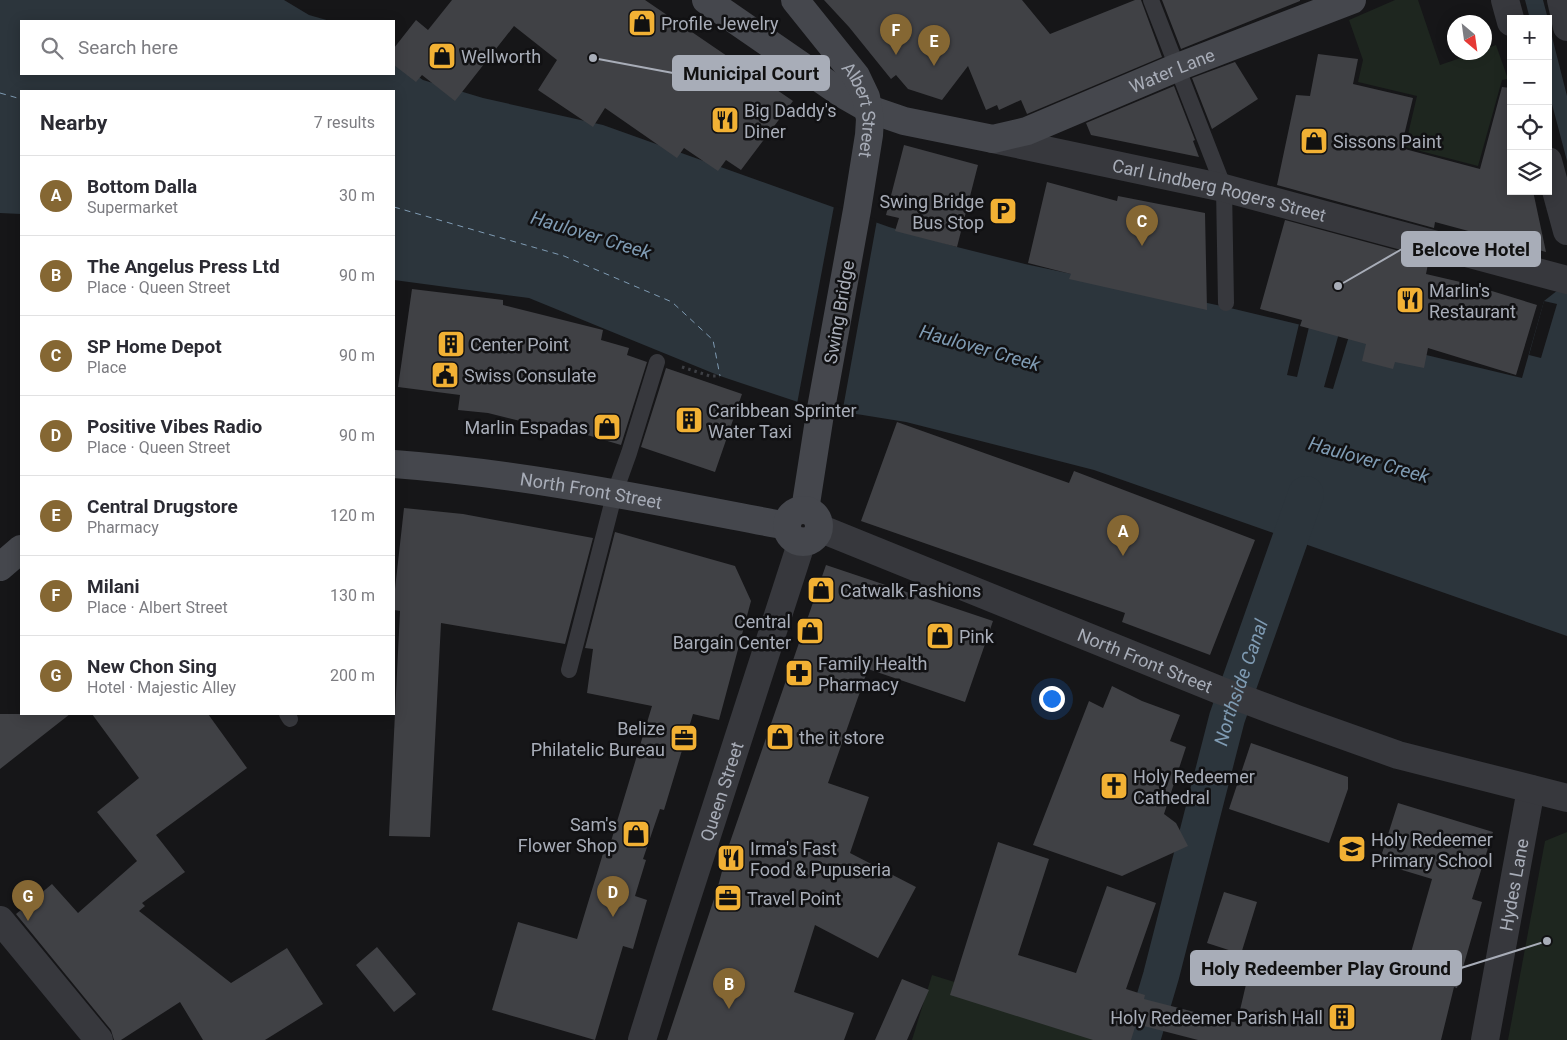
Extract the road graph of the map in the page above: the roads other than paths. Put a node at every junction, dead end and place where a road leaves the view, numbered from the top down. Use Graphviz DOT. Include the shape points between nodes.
graph roads {
  1 [pos="706,0"];
  2 [pos="795,0"];
  3 [pos="1151,0"];
  4 [pos="1352,0"];
  5 [pos="1505,0"];
  6 [pos="1561,0"];
  7 [pos="1509,15"];
  8 [pos="1567,27"];
  9 [pos="1178,67"];
  10 [pos="869,109"];
  11 [pos="993,139"];
  12 [pos="1552,177"];
  13 [pos="1224,188"];
  14 [pos="857,210"];
  15 [pos="1567,232"];
  16 [pos="1567,280"];
  17 [pos="1226,302"];
  18 [pos="657,362"];
  19 [pos="820,414"];
  20 [pos="395,464"];
  21 [pos="615,492"];
  22 [pos="803,526"];
  23 [pos="20,550"];
  24 [pos="0,567"];
  25 [pos="569,670"];
  26 [pos="1531,790"];
  27 [pos="1567,798"];
  28 [pos="0,920"];
  29 [pos="99,1040"];
  30 [pos="642,1040"];
  31 [pos="1485,1040"];
  1 -- 10 [label="main road, Carl Lindberg Rogers Street" via="840,93"];
  2 -- 10 [label="main road, Albert Street" via="856,76"];
  3 -- 9 [label="lane"];
  4 -- 9 [label="main road, Water Lane"];
  5 -- 7 [label="street"];
  6 -- 8 [label="street"];
  9 -- 11 [label="main road, Water Lane" via="1027,131"];
  9 -- 13 [label="lane"];
  10 -- 11 [label="main road, Carl Lindberg Rogers Street" via="904,121"];
  10 -- 14 [label="main road, Albert Street" via="869,135"];
  11 -- 13 [label="street, Carl Lindberg Rogers Street"];
  12 -- 15 [label="street"];
  13 -- 16 [label="street, Carl Lindberg Rogers Street"];
  13 -- 17 [label="lane"];
  14 -- 19 [label="main road, Swing Bridge"];
  18 -- 21 [label="lane"];
  19 -- 22 [label="main road, Queen Street"];
  20 -- 21 [label="main road, North Front Street" via="511,475"];
  21 -- 22 [label="main road, North Front Street"];
  21 -- 25 [label="lane"];
  22 -- 26 [label="street, North Front Street" via="1251,702 1398,755"];
  22 -- 30 [label="street, Queen Street"];
  23 -- 24 [label="main road"];
  26 -- 27 [label="street, North Front Street"];
  26 -- 31 [label="street, Hydes Lane"];
  28 -- 29 [label="street"];
}
